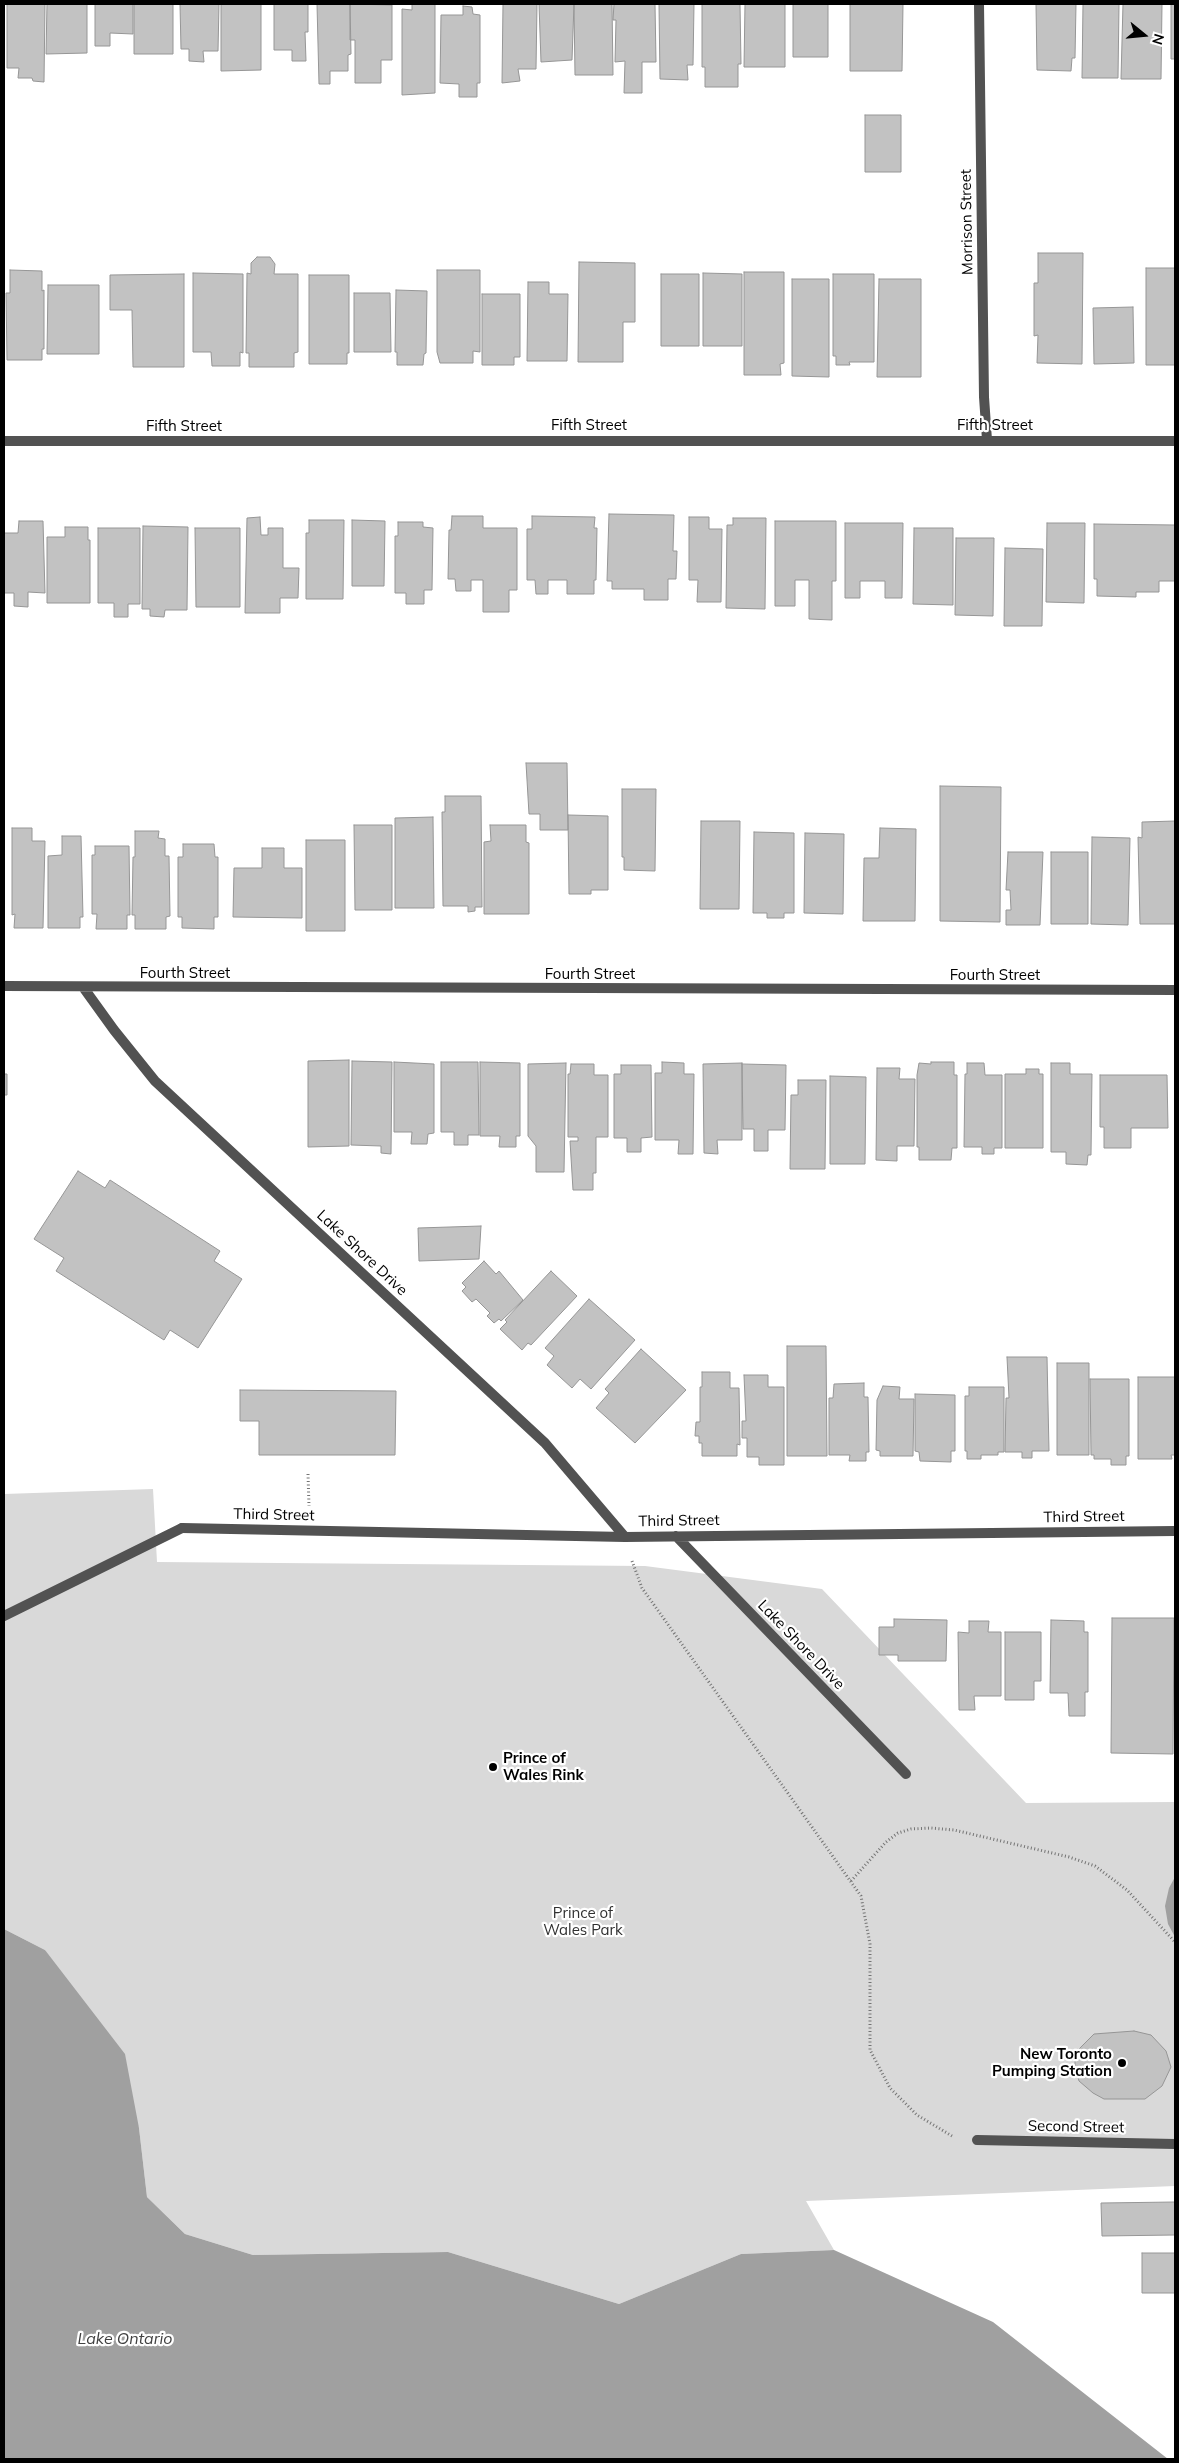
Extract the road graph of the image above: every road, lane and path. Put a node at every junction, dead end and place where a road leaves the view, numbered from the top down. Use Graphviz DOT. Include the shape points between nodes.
graph roads {
  1 [pos="978,4"];
  2 [pos="987,440"];
  3 [pos="4,441"];
  4 [pos="1175,441"];
  5 [pos="4,986"];
  6 [pos="83,988"];
  7 [pos="1175,990"];
  8 [pos="308,1474"];
  9 [pos="309,1530"];
  10 [pos="1175,1531"];
  11 [pos="676,1536"];
  12 [pos="625,1537"];
  13 [pos="634,1569"];
  14 [pos="4,1616"];
  15 [pos="906,1774"];
  16 [pos="851,1881"];
  17 [pos="1175,1942"];
  18 [pos="977,2140"];
  19 [pos="1175,2144"];
  1 -- 2 [label="street, Morrison Street"];
  2 -- 3 [label="street, Fifth Street"];
  2 -- 4 [label="street, Fifth Street"];
  5 -- 6 [label="street, Fourth Street"];
  6 -- 7 [label="street, Fourth Street"];
  6 -- 12 [label="street, Lake Shore Drive" via="155,1081 545,1443"];
  8 -- 9 [label="path"];
  9 -- 12 [label="street, Third Street"];
  9 -- 14 [label="street, Third Street" via="182,1528"];
  10 -- 11 [label="street, Third Street"];
  11 -- 12 [label="street, Third Street"];
  11 -- 15 [label="street, Lake Shore Drive"];
  13 -- 16 [label="path" via="642,1588"];
  16 -- 17 [label="path" via="898,1833 911,1829 954,1830 1069,1856 1094,1866 1127,1890"];
  16 -- 18 [label="path" via="861,1896 870,1944 870,2050 890,2088 917,2116 953,2137"];
  18 -- 19 [label="street, Second Street"];
}
